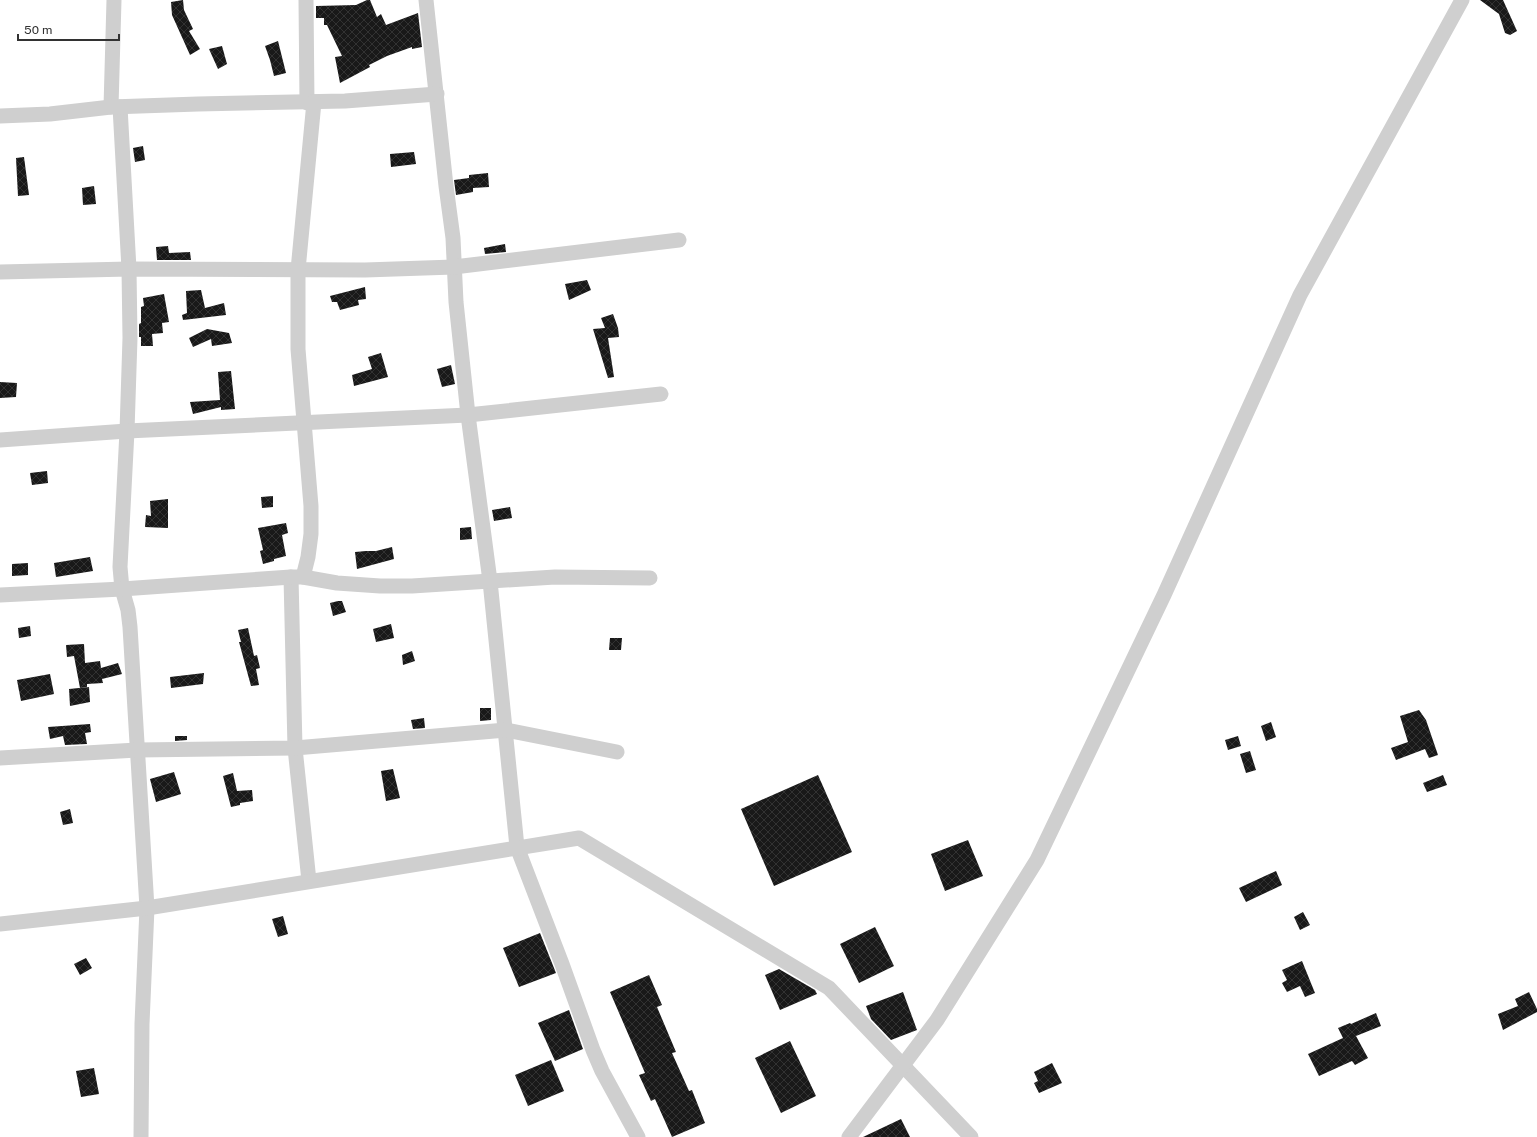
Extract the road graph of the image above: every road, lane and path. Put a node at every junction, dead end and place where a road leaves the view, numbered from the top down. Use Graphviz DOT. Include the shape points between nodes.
graph roads {
  1 [pos="114,0"];
  2 [pos="306,0"];
  3 [pos="426,0"];
  4 [pos="1462,0"];
  5 [pos="437,94"];
  6 [pos="310,102"];
  7 [pos="116,107"];
  8 [pos="0,116"];
  9 [pos="679,240"];
  10 [pos="454,267"];
  11 [pos="128,269"];
  12 [pos="298,270"];
  13 [pos="0,272"];
  14 [pos="661,394"];
  15 [pos="468,414"];
  16 [pos="304,423"];
  17 [pos="127,432"];
  18 [pos="0,440"];
  19 [pos="297,577"];
  20 [pos="650,578"];
  21 [pos="490,581"];
  22 [pos="122,589"];
  23 [pos="0,595"];
  24 [pos="506,730"];
  25 [pos="295,748"];
  26 [pos="137,750"];
  27 [pos="617,752"];
  28 [pos="0,758"];
  29 [pos="517,847"];
  30 [pos="309,881"];
  31 [pos="147,908"];
  32 [pos="0,924"];
  33 [pos="902,1066"];
  34 [pos="140,1137"];
  35 [pos="638,1137"];
  36 [pos="850,1137"];
  37 [pos="971,1137"];
  1 -- 7 [label="street"];
  2 -- 6 [label="street"];
  3 -- 5 [label="street"];
  4 -- 33 [label="street" via="1300,295 1164,595 1037,860 937,1020"];
  5 -- 6 [label="street"];
  5 -- 10 [label="street"];
  6 -- 7 [label="street"];
  6 -- 12 [label="street"];
  7 -- 8 [label="street"];
  7 -- 11 [label="street"];
  9 -- 10 [label="street"];
  10 -- 12 [label="street"];
  10 -- 15 [label="street"];
  11 -- 12 [label="street"];
  11 -- 13 [label="street"];
  11 -- 17 [label="street" via="130,338"];
  12 -- 16 [label="street" via="298,349"];
  14 -- 15 [label="street"];
  15 -- 16 [label="street"];
  15 -- 21 [label="street"];
  16 -- 17 [label="street"];
  16 -- 19 [label="street" via="310,480 311,534 308,557"];
  17 -- 18 [label="street"];
  17 -- 22 [label="street" via="120,567"];
  19 -- 21 [label="street" via="380,586"];
  19 -- 22 [label="street"];
  19 -- 25 [label="street"];
  20 -- 21 [label="street" via="554,577"];
  21 -- 24 [label="street"];
  22 -- 23 [label="street"];
  22 -- 26 [label="street" via="130,627"];
  24 -- 25 [label="street"];
  24 -- 27 [label="street"];
  24 -- 29 [label="street"];
  25 -- 26 [label="street"];
  25 -- 30 [label="street"];
  26 -- 28 [label="street"];
  26 -- 31 [label="street"];
  29 -- 30 [label="street"];
  29 -- 33 [label="street" via="579,838 829,988"];
  29 -- 35 [label="street" via="593,1050"];
  30 -- 31 [label="street"];
  31 -- 32 [label="street"];
  31 -- 34 [label="street"];
  33 -- 36 [label="street"];
  33 -- 37 [label="street"];
}
